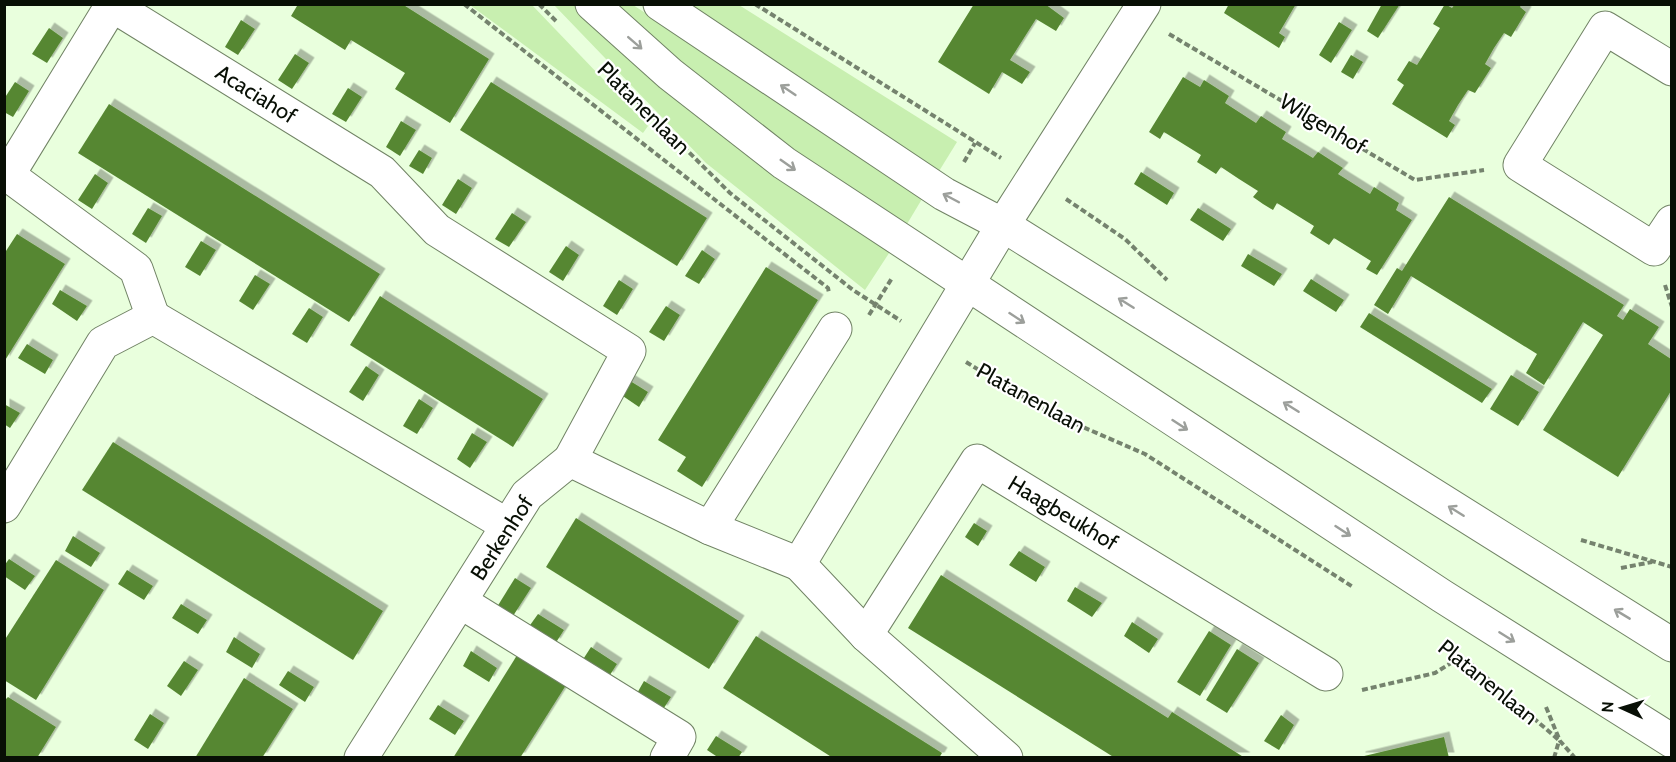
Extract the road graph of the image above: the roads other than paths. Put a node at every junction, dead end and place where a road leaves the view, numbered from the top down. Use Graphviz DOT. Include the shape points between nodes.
graph roads {
  1 [pos="592,4"];
  2 [pos="660,4"];
  3 [pos="1141,10"];
  4 [pos="1671,69"];
  5 [pos="1671,222"];
  6 [pos="1003,225"];
  7 [pos="968,286"];
  8 [pos="153,317"];
  9 [pos="835,328"];
  10 [pos="570,460"];
  11 [pos="4,506"];
  12 [pos="507,525"];
  13 [pos="710,528"];
  14 [pos="799,564"];
  15 [pos="461,602"];
  16 [pos="866,635"];
  17 [pos="1671,645"];
  18 [pos="1326,674"];
  19 [pos="1671,741"];
  20 [pos="987,751"];
  21 [pos="361,758"];
  22 [pos="667,758"];
  1 -- 7 [label="street, Platanenlaan, one-way" via="670,74 784,163"];
  6 -- 2 [label="street, one-way" via="944,194"];
  3 -- 6 [label="street"];
  4 -- 5 [label="street" via="1605,28 1520,165 1654,249"];
  6 -- 7 [label="street"];
  17 -- 6 [label="street, one-way"];
  7 -- 14 [label="street"];
  7 -- 19 [label="street, Platanenlaan, one-way"];
  8 -- 10 [label="street, Acaciahof" via="136,268 8,175 112,4 382,172 437,230 629,351"];
  8 -- 11 [label="street" via="103,343"];
  8 -- 12 [label="street"];
  9 -- 13 [label="street"];
  10 -- 12 [label="street, Berkenhof" via="527,495"];
  10 -- 13 [label="street"];
  12 -- 15 [label="street, Berkenhof"];
  13 -- 14 [label="street"];
  14 -- 16 [label="street"];
  15 -- 21 [label="street, Berkenhof"];
  15 -- 22 [label="street" via="679,737"];
  16 -- 18 [label="street, Haagbeukhof" via="977,461"];
  16 -- 20 [label="street"];
}
